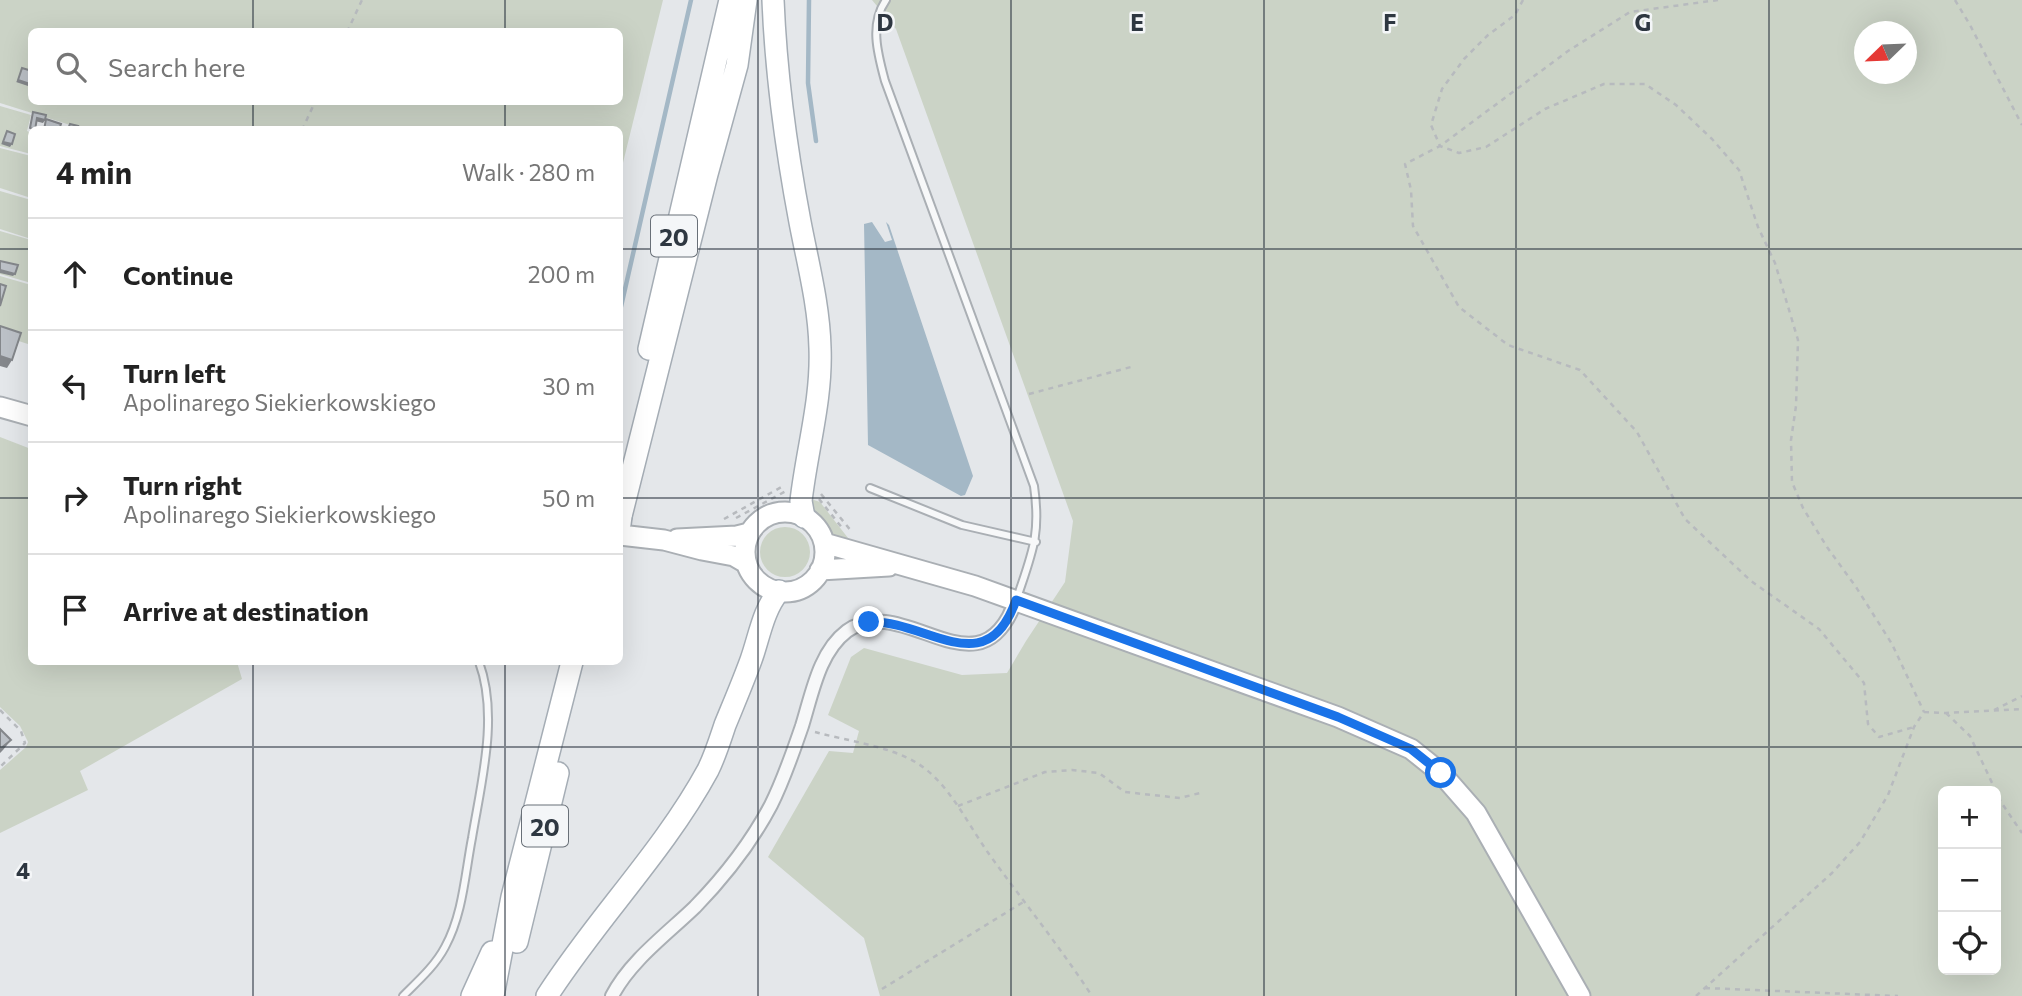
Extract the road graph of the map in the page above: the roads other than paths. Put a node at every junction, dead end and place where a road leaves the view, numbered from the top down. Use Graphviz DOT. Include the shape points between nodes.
graph roads {
  1 [pos="730,0"];
  2 [pos="746,0"];
  3 [pos="774,0"];
  4 [pos="886,0"];
  5 [pos="0,407"];
  6 [pos="28,415"];
  7 [pos="623,460"];
  8 [pos="870,488"];
  9 [pos="623,513"];
  10 [pos="804,517"];
  11 [pos="623,526"];
  12 [pos="749,533"];
  13 [pos="664,540"];
  14 [pos="1036,542"];
  15 [pos="824,543"];
  16 [pos="746,563"];
  17 [pos="901,566"];
  18 [pos="820,570"];
  19 [pos="779,592"];
  20 [pos="1016,600"];
  21 [pos="480,665"];
  22 [pos="571,665"];
  23 [pos="583,665"];
  24 [pos="512,897"];
  25 [pos="403,996"];
  26 [pos="472,996"];
  27 [pos="493,996"];
  28 [pos="506,996"];
  29 [pos="547,996"];
  30 [pos="612,996"];
  31 [pos="1580,996"];
  1 -- 7 [label="main road, 20"];
  2 -- 9 [label="main road, 20" via="737,65"];
  3 -- 10 [label="main road" via="781,108 820,348 819,392 801,496"];
  4 -- 14 [label="lane" via="876,28 877,53 1034,486"];
  5 -- 6 [label="street"];
  8 -- 14 [label="lane" via="962,525"];
  10 -- 12 [label="street" via="774,513"];
  10 -- 15 [label="street"];
  11 -- 13 [label="street"];
  12 -- 13 [label="street"];
  12 -- 16 [label="street"];
  13 -- 16 [label="street"];
  14 -- 20 [label="lane"];
  15 -- 17 [label="street"];
  15 -- 18 [label="street"];
  16 -- 19 [label="street" via="761,584"];
  17 -- 18 [label="street"];
  17 -- 20 [label="street"];
  18 -- 19 [label="street" via="801,588"];
  19 -- 29 [label="main road" via="772,598 709,767 684,811"];
  20 -- 30 [label="street" via="1001,631 979,643 953,643 884,621 848,630 828,653 786,772 736,862 626,974"];
  20 -- 31 [label="street" via="1338,717 1411,749 1441,773 1476,813"];
  21 -- 25 [label="lane" via="487,696 486,738 464,889 445,948"];
  22 -- 24 [label="main road, 20"];
  23 -- 28 [label="main road, 20"];
  24 -- 26 [label="main road"];
  24 -- 27 [label="main road, 20"];
}
